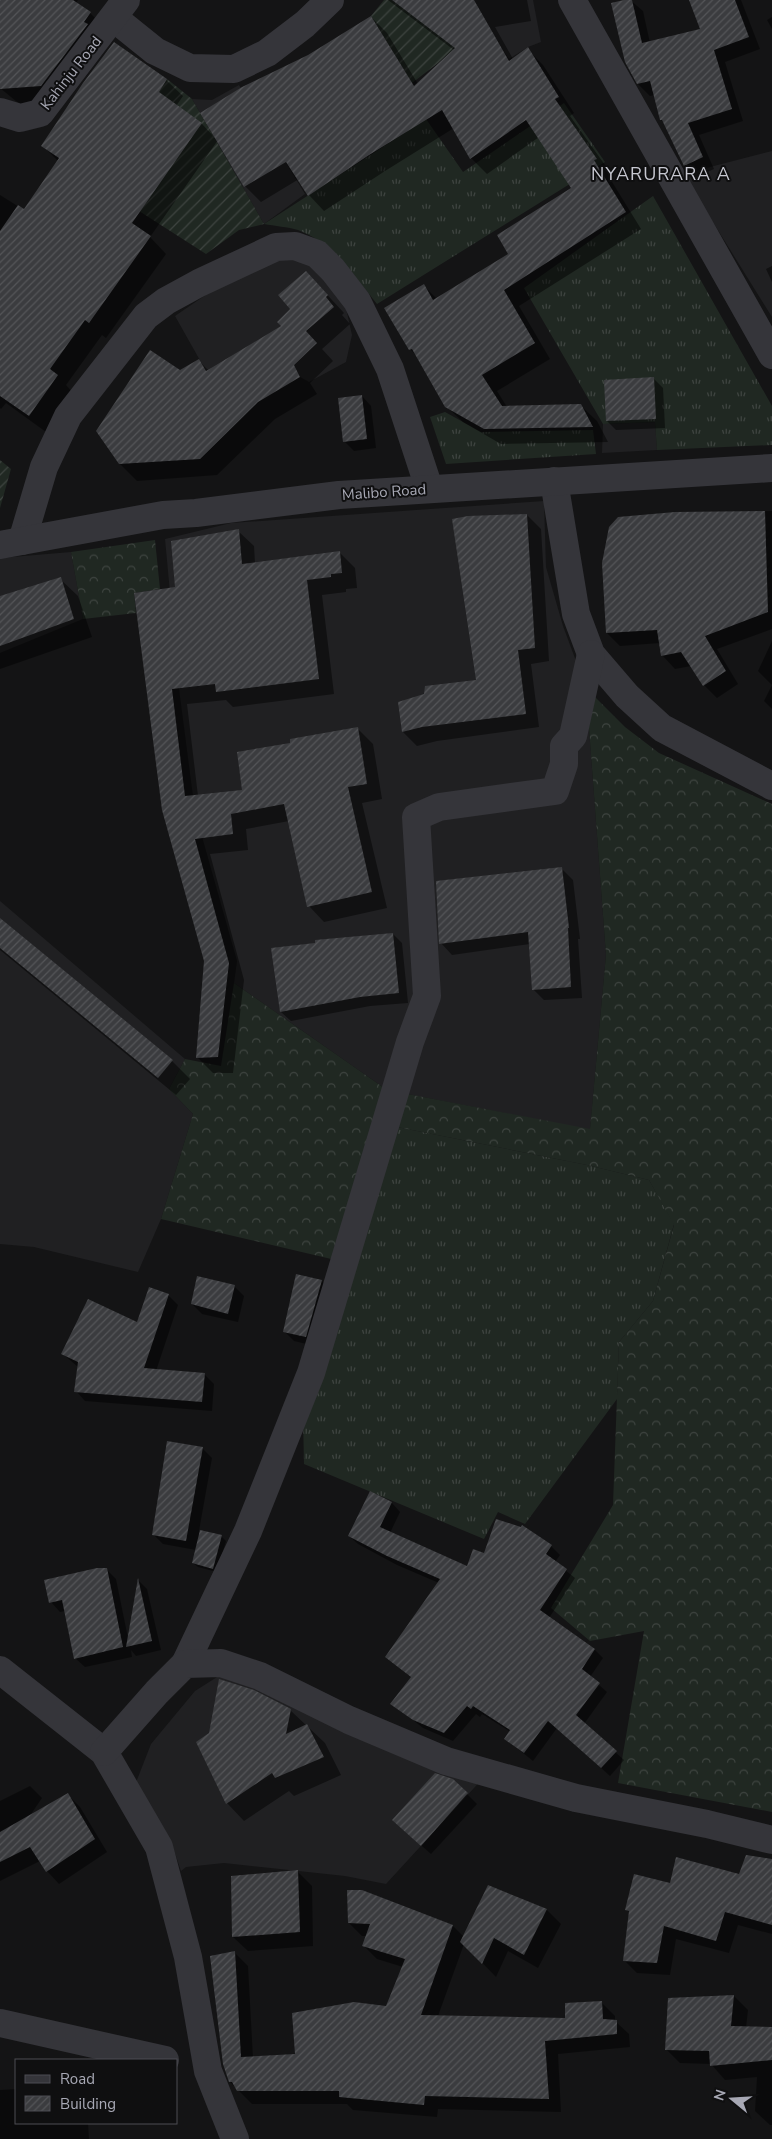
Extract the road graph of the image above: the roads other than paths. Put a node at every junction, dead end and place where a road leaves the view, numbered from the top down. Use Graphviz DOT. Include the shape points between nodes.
graph roads {
  1 [pos="330,0"];
  2 [pos="572,0"];
  3 [pos="120,9"];
  4 [pos="0,112"];
  5 [pos="772,355"];
  6 [pos="772,468"];
  7 [pos="554,481"];
  8 [pos="430,488"];
  9 [pos="11,543"];
  10 [pos="592,654"];
  11 [pos="772,786"];
  12 [pos="185,1664"];
  13 [pos="0,1670"];
  14 [pos="104,1752"];
  15 [pos="772,1840"];
  16 [pos="0,2023"];
  17 [pos="161,2059"];
  18 [pos="178,2064"];
  19 [pos="208,2072"];
  20 [pos="235,2139"];
  1 -- 3 [label="street" via="305,24 266,53 234,69 190,68 155,50"];
  2 -- 5 [label="street"];
  3 -- 4 [label="street, Kahinju Road" via="40,113 20,118"];
  6 -- 7 [label="street, Malibo Road"];
  7 -- 8 [label="street, Malibo Road"];
  7 -- 10 [label="street" via="576,614"];
  8 -- 9 [label="street, Malibo Road" via="163,515"];
  8 -- 9 [label="street" via="390,369 357,301 317,254 294,246 276,247 199,283 146,316 68,416"];
  10 -- 11 [label="street" via="627,696 662,728"];
  10 -- 12 [label="street" via="573,736 564,746 564,764 555,791 439,807 416,817 426,996 311,1373 248,1531"];
  12 -- 14 [label="street"];
  12 -- 15 [label="street" via="221,1663 260,1676 349,1720 446,1761 576,1798"];
  13 -- 14 [label="street"];
  14 -- 19 [label="street" via="159,1847 188,1957"];
  16 -- 17 [label="street"];
  18 -- 19 [label="street"];
  19 -- 20 [label="street"];
}
